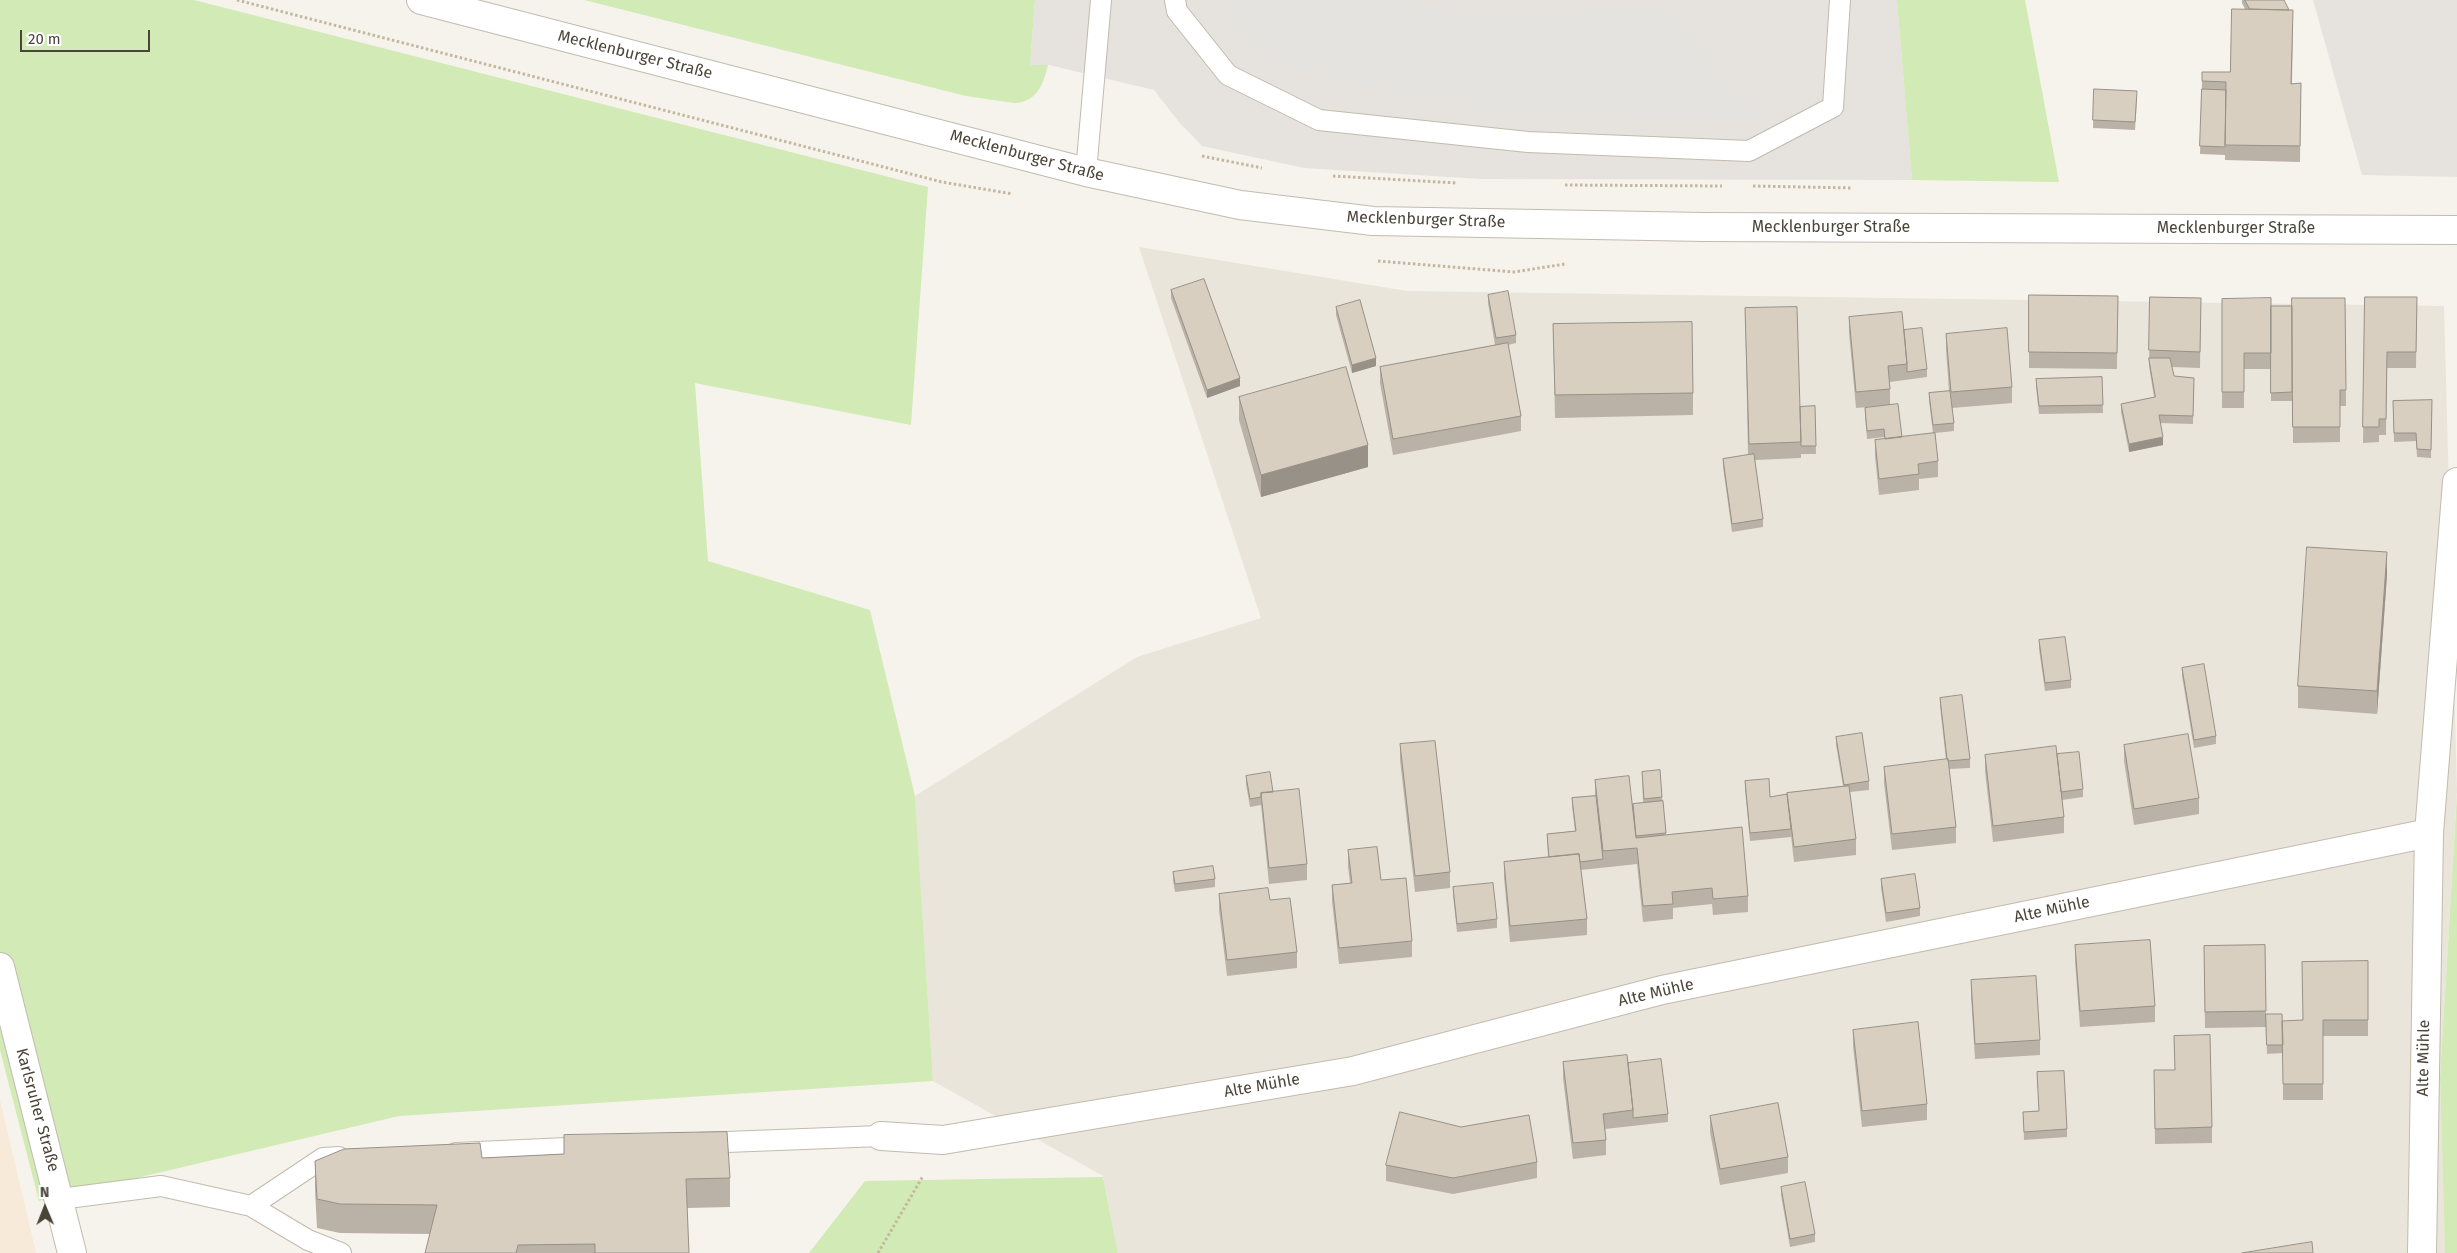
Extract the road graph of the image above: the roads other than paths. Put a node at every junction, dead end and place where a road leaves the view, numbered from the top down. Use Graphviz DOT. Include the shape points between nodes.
graph roads {
  1 [pos="421,0"];
  2 [pos="1101,0"];
  3 [pos="1175,0"];
  4 [pos="1840,0"];
  5 [pos="1086,172"];
  6 [pos="2457,230"];
  7 [pos="2457,482"];
  8 [pos="2429,833"];
  9 [pos="0,967"];
  10 [pos="882,1136"];
  11 [pos="682,1144"];
  12 [pos="612,1147"];
  13 [pos="433,1154"];
  14 [pos="353,1156"];
  15 [pos="60,1199"];
  16 [pos="251,1206"];
  17 [pos="72,1253"];
  18 [pos="341,1253"];
  19 [pos="2422,1253"];
  1 -- 5 [label="street, Mecklenburger Straße"];
  2 -- 5 [label="lane"];
  3 -- 4 [label="lane" via="1177,11 1228,75 1319,120 1528,142 1749,152 1832,107"];
  5 -- 6 [label="street, Mecklenburger Straße" via="1240,205 1373,221 1704,227"];
  7 -- 8 [label="street, Alte Mühle"];
  8 -- 10 [label="street, Alte Mühle" via="1662,990 1353,1071 944,1140"];
  8 -- 19 [label="street, Alte Mühle"];
  9 -- 15 [label="street, Karlsruher Straße"];
  10 -- 11 [label="lane"];
  12 -- 13 [label="lane"];
  14 -- 16 [label="lane" via="323,1158"];
  15 -- 16 [label="lane" via="160,1186"];
  15 -- 17 [label="street, Karlsruher Straße"];
  16 -- 18 [label="lane" via="308,1240"];
}
